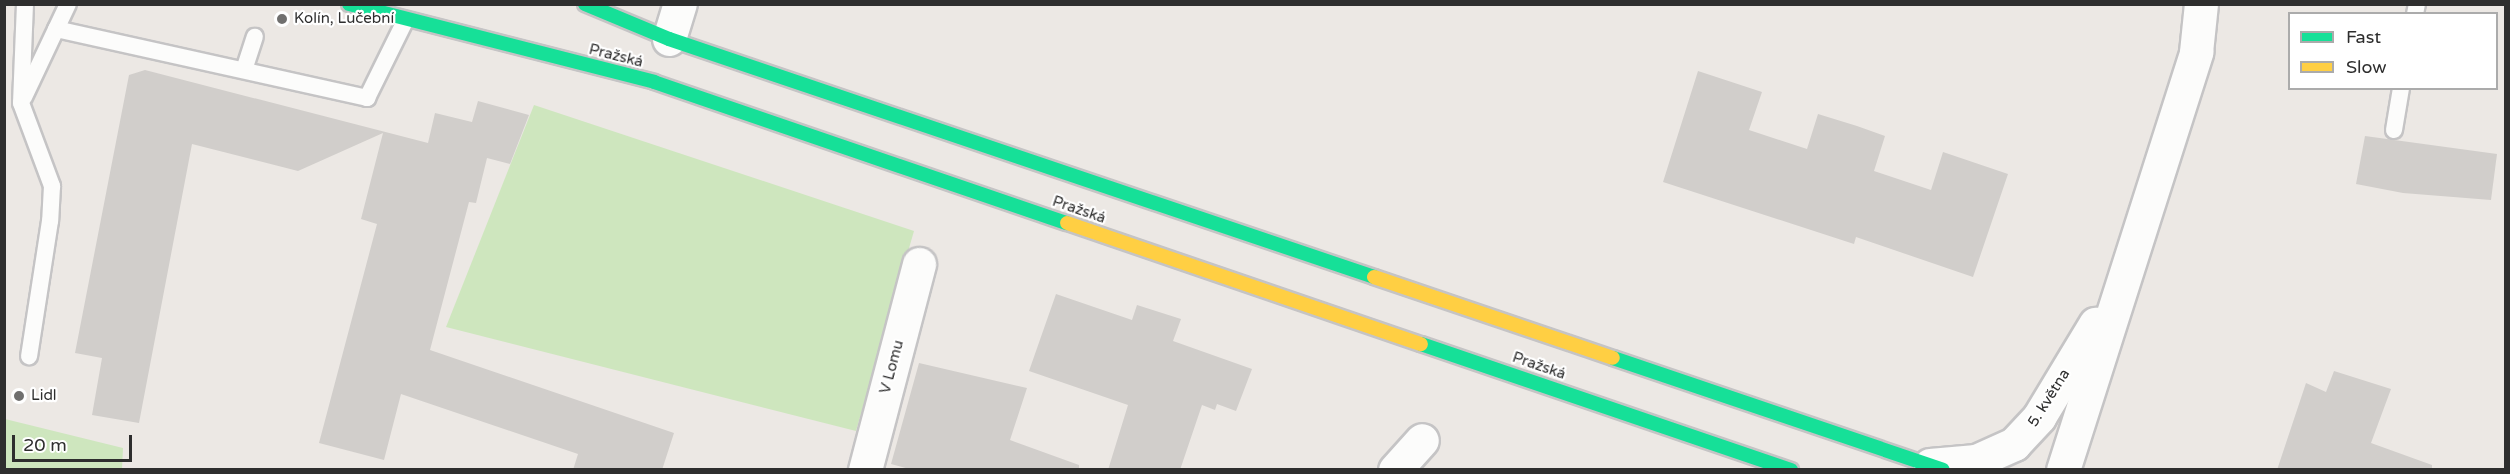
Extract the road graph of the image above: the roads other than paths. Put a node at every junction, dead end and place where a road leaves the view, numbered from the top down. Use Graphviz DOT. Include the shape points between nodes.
graph roads {
  1 [pos="25,4"];
  2 [pos="68,4"];
  3 [pos="349,4"];
  4 [pos="585,4"];
  5 [pos="680,4"];
  6 [pos="2201,4"];
  7 [pos="405,21"];
  8 [pos="56,29"];
  9 [pos="255,38"];
  10 [pos="669,39"];
  11 [pos="244,70"];
  12 [pos="2401,90"];
  13 [pos="21,103"];
  14 [pos="2394,130"];
  15 [pos="919,264"];
  16 [pos="2125,273"];
  17 [pos="28,356"];
  18 [pos="1422,440"];
  19 [pos="1937,467"];
  20 [pos="865,470"];
  21 [pos="1395,470"];
  22 [pos="1791,470"];
  23 [pos="2063,470"];
  1 -- 13 [label="lane"];
  2 -- 8 [label="lane"];
  3 -- 7 [label="street, Pražská"];
  4 -- 10 [label="street, Pražská"];
  5 -- 10 [label="street"];
  6 -- 16 [label="street, 5. května" via="2196,52"];
  7 -- 11 [label="lane" via="367,98"];
  7 -- 22 [label="street, Pražská" via="654,82"];
  8 -- 11 [label="lane"];
  8 -- 13 [label="lane"];
  9 -- 11 [label="lane"];
  10 -- 19 [label="street, Pražská"];
  12 -- 14 [label="lane"];
  13 -- 17 [label="lane" via="52,186 51,221"];
  15 -- 20 [label="street, V Lomu"];
  16 -- 19 [label="street, 5. května" via="2028,432 1989,457"];
  16 -- 23 [label="street, 5. května"];
  18 -- 21 [label="street"];
}
